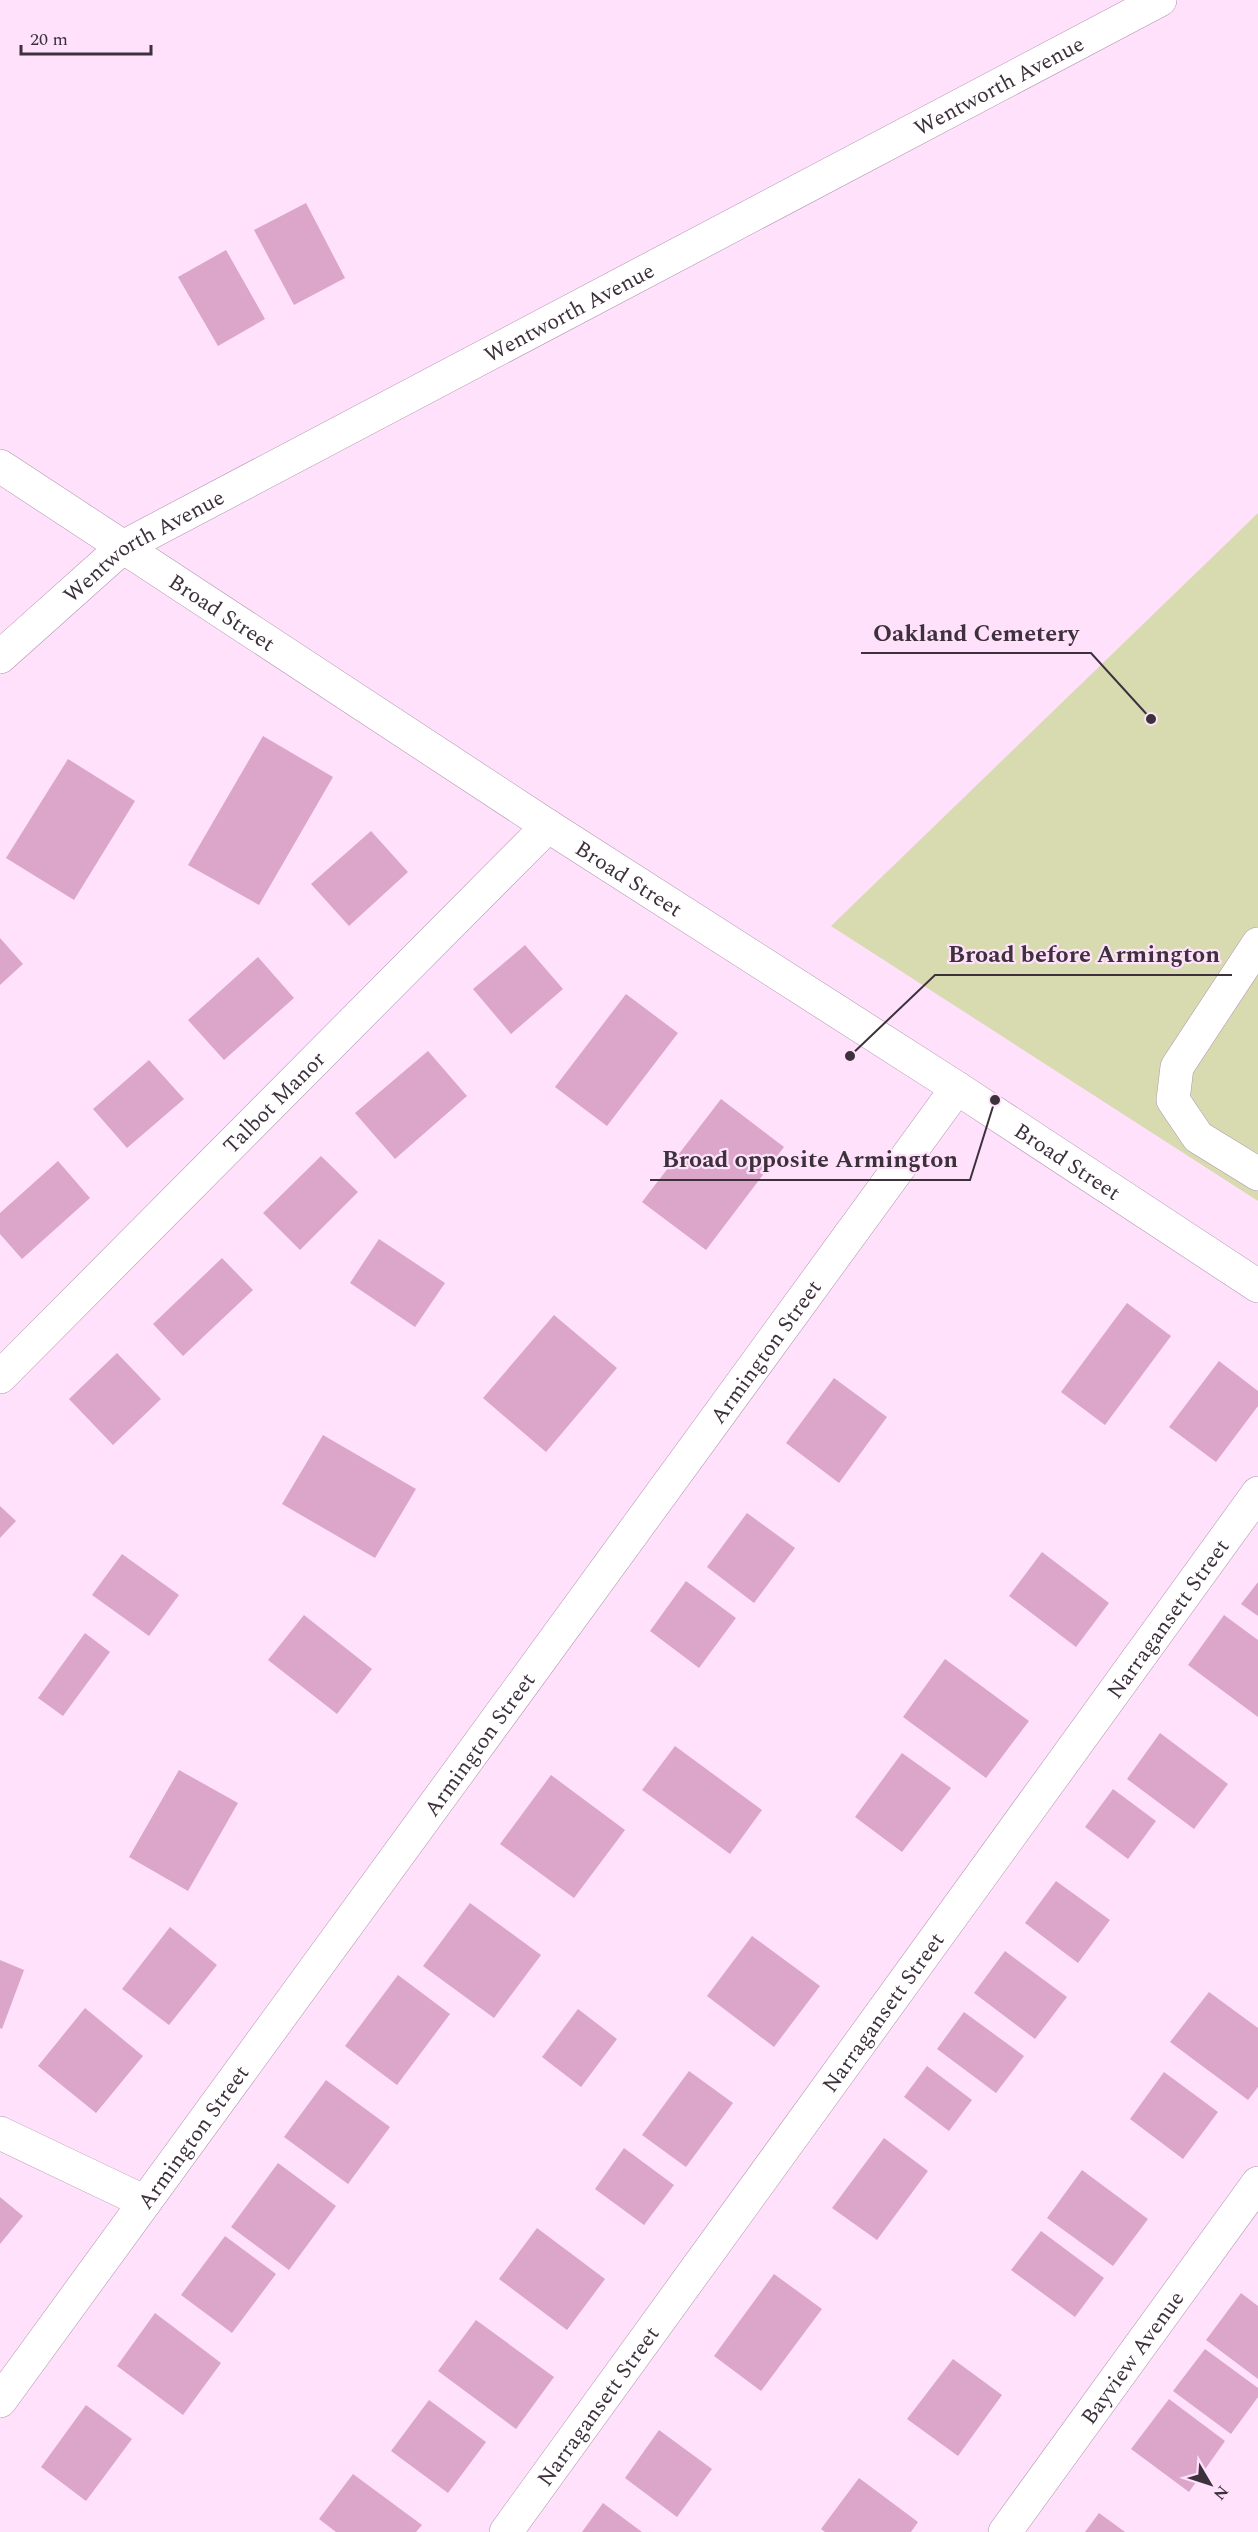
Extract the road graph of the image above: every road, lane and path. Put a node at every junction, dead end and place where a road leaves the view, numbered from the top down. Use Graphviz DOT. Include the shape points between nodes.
graph roads {
  1 [pos="1160,0"];
  2 [pos="0,466"];
  3 [pos="123,547"];
  4 [pos="0,657"];
  5 [pos="548,826"];
  6 [pos="1258,944"];
  7 [pos="957,1088"];
  8 [pos="1258,1174"];
  9 [pos="1258,1286"];
  10 [pos="0,1377"];
  11 [pos="1258,1493"];
  12 [pos="0,2133"];
  13 [pos="1258,2183"];
  14 [pos="145,2202"];
  15 [pos="0,2401"];
  16 [pos="506,2532"];
  17 [pos="1005,2532"];
  1 -- 3 [label="street, Wentworth Avenue"];
  2 -- 3 [label="street, Broad Street"];
  3 -- 4 [label="street, Wentworth Avenue"];
  3 -- 5 [label="street, Broad Street"];
  5 -- 7 [label="street, Broad Street"];
  5 -- 10 [label="street, Talbot Manor"];
  6 -- 8 [label="street" via="1177,1068 1173,1100 1198,1137"];
  7 -- 9 [label="street, Broad Street"];
  7 -- 14 [label="street, Armington Street"];
  11 -- 16 [label="street, Narragansett Street"];
  12 -- 14 [label="street"];
  13 -- 17 [label="street, Bayview Avenue"];
  14 -- 15 [label="street, Armington Street"];
}
